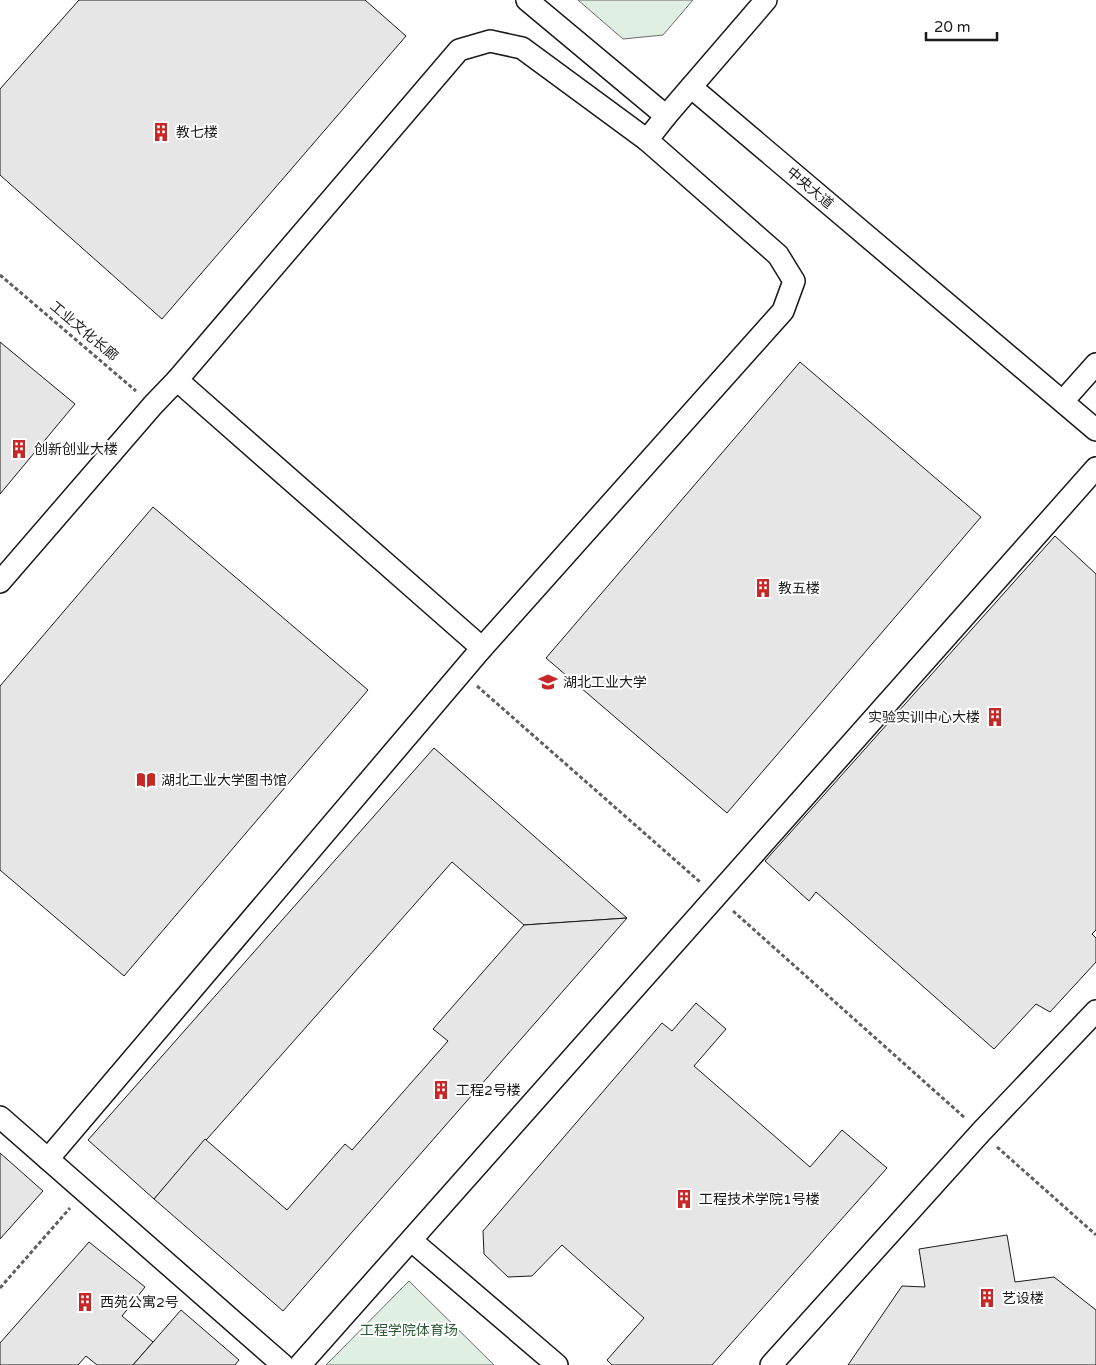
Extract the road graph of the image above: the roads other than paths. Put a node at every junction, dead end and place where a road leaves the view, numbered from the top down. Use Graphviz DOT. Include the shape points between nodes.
graph roads {
  1 [pos="527,0"];
  2 [pos="766,0"];
  3 [pos="690,87"];
  4 [pos="666,116"];
  5 [pos="647,140"];
  6 [pos="1096,364"];
  7 [pos="177,380"];
  8 [pos="1063,401"];
  9 [pos="1096,430"];
  10 [pos="1096,468"];
  11 [pos="0,582"];
  12 [pos="482,648"];
  13 [pos="1096,1012"];
  14 [pos="0,1117"];
  15 [pos="48,1159"];
  16 [pos="412,1241"];
  17 [pos="283,1365"];
  18 [pos="300,1365"];
  19 [pos="557,1365"];
  20 [pos="771,1365"];
  1 -- 4 [label="street"];
  2 -- 3 [label="street"];
  3 -- 4 [label="street"];
  3 -- 8 [label="street, 中央大道"];
  4 -- 5 [label="street"];
  5 -- 7 [label="street" via="522,48 490,41 459,50"];
  5 -- 12 [label="street" via="778,256 794,281 783,311"];
  6 -- 8 [label="street"];
  7 -- 11 [label="street"];
  7 -- 12 [label="street"];
  8 -- 9 [label="street, 中央大道"];
  10 -- 16 [label="street"];
  12 -- 15 [label="street"];
  13 -- 20 [label="street" via="981,1132"];
  14 -- 15 [label="street"];
  15 -- 17 [label="street"];
  16 -- 18 [label="street"];
  16 -- 19 [label="street"];
}
